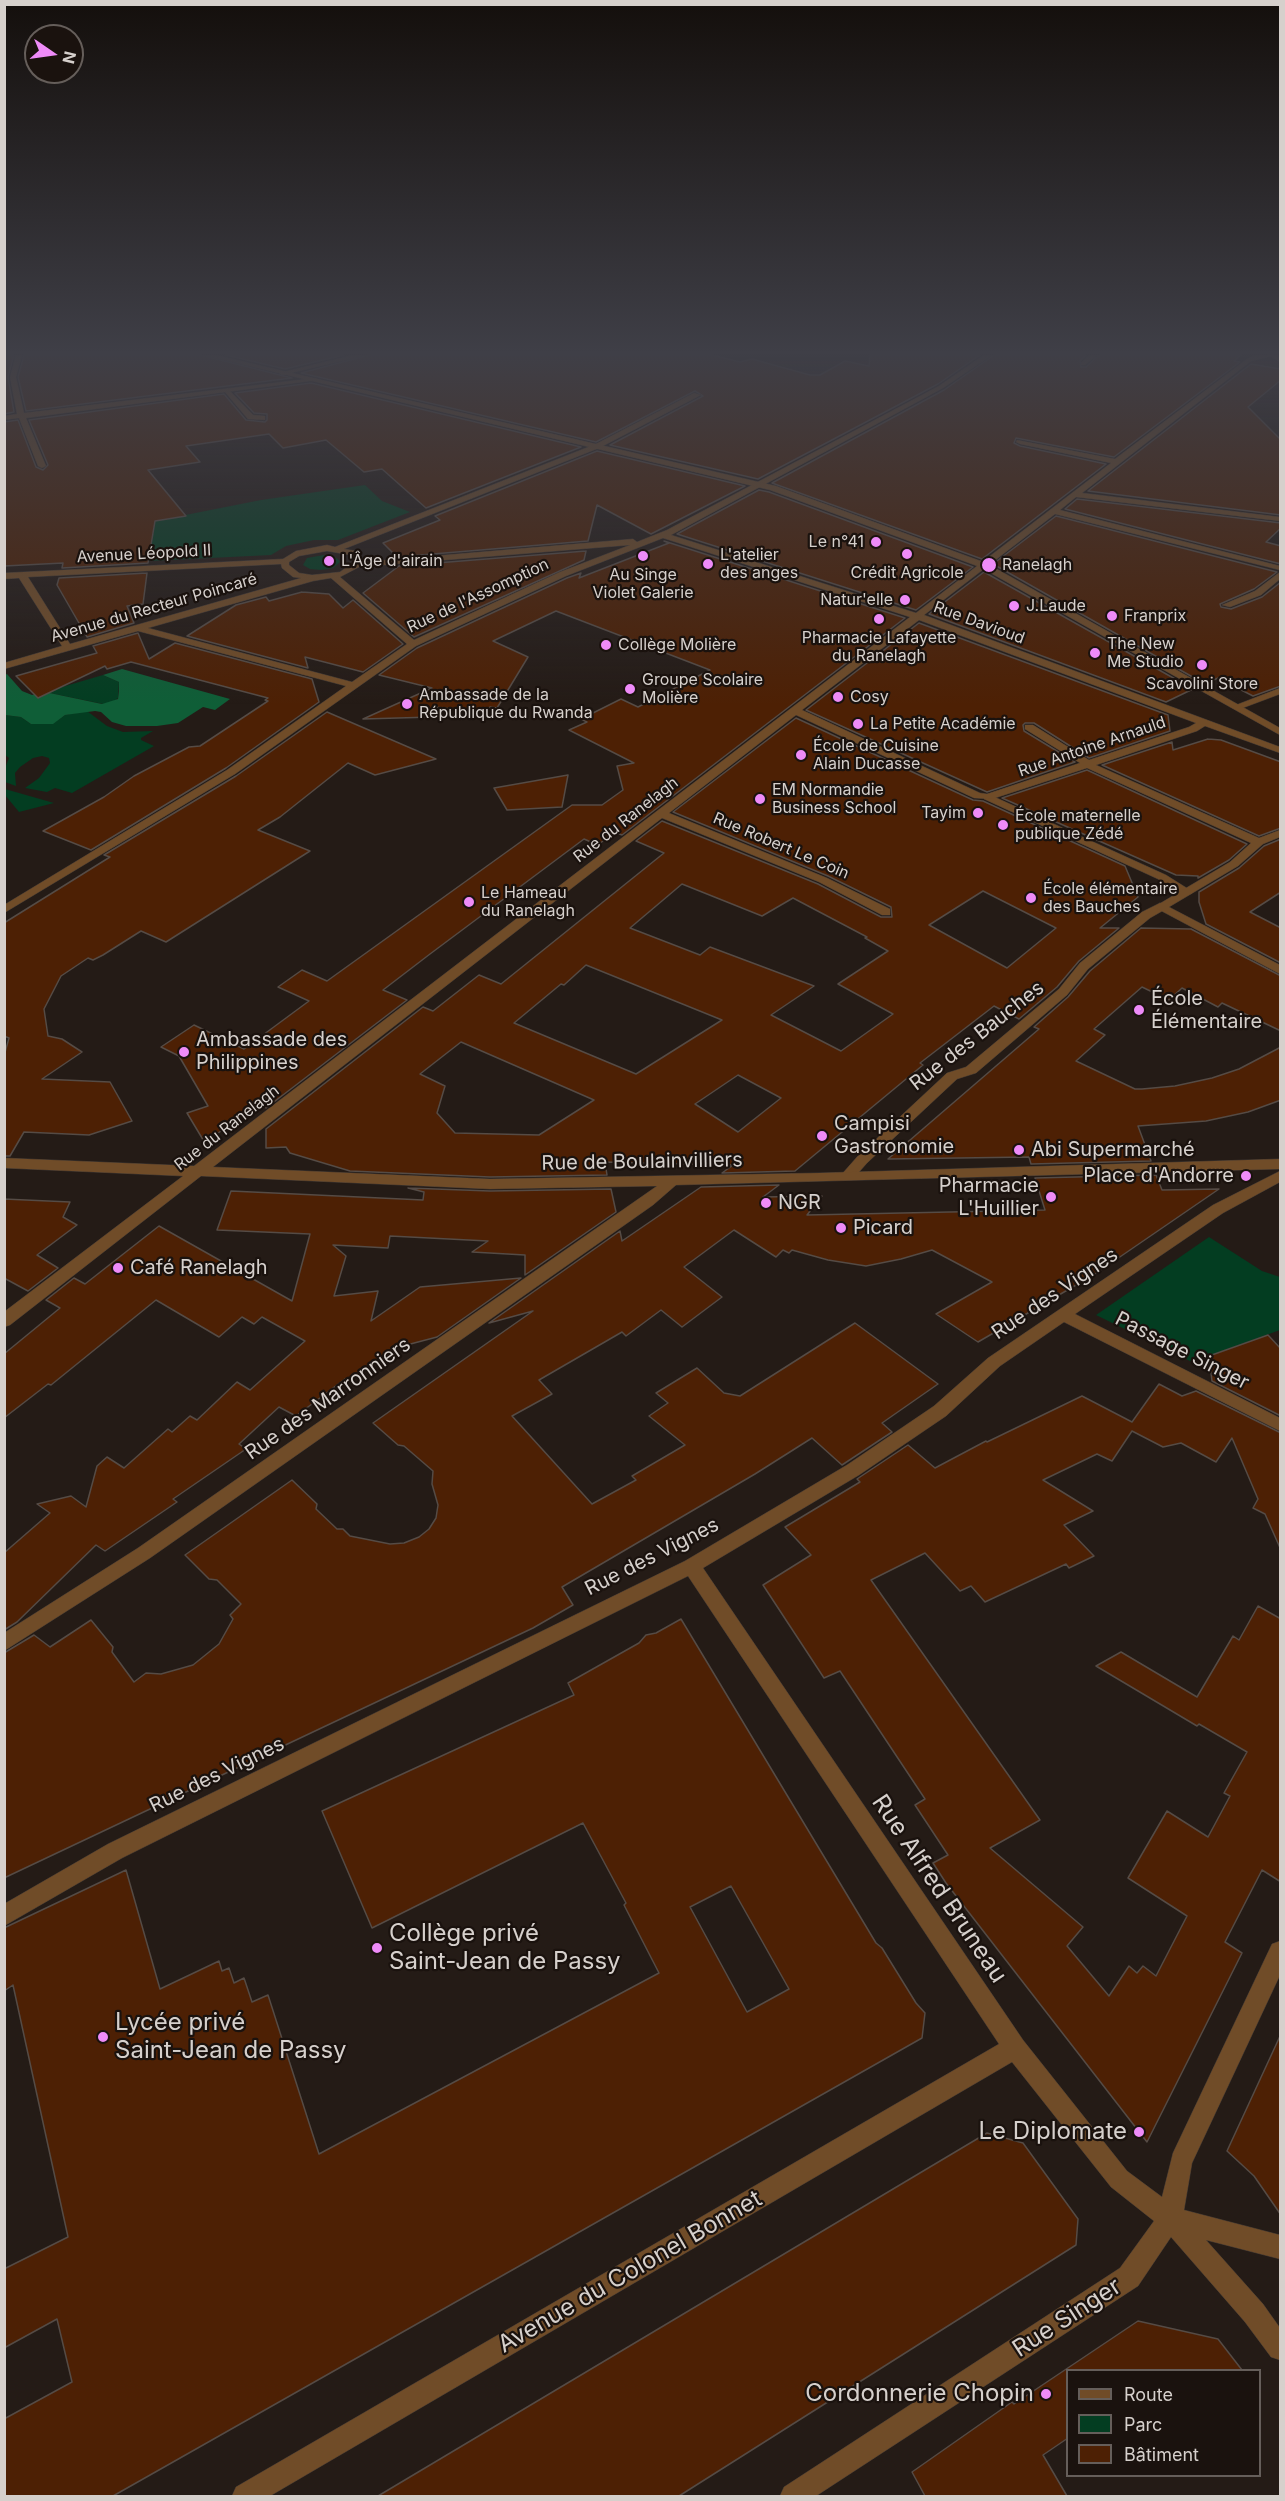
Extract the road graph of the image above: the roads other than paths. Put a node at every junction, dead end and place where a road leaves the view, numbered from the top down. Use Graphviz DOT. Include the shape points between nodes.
graph roads {
  1 [pos="531,472"];
  2 [pos="708,472"];
  3 [pos="784,472"];
  4 [pos="1105,472"];
  5 [pos="761,484"];
  6 [pos="1076,495"];
  7 [pos="1053,512"];
  8 [pos="1281,519"];
  9 [pos="663,535"];
  10 [pos="651,540"];
  11 [pos="338,548"];
  12 [pos="285,561"];
  13 [pos="357,565"];
  14 [pos="983,565"];
  15 [pos="1281,568"];
  16 [pos="22,575"];
  17 [pos="1281,575"];
  18 [pos="4,576"];
  19 [pos="334,576"];
  20 [pos="312,578"];
  21 [pos="1227,605"];
  22 [pos="917,616"];
  23 [pos="138,628"];
  24 [pos="413,644"];
  25 [pos="68,648"];
  26 [pos="4,666"];
  27 [pos="356,686"];
  28 [pos="1281,692"];
  29 [pos="1236,706"];
  30 [pos="795,711"];
  31 [pos="1204,722"];
  32 [pos="1029,727"];
  33 [pos="1281,732"];
  34 [pos="1281,750"];
  35 [pos="1087,763"];
  36 [pos="988,797"];
  37 [pos="661,814"];
  38 [pos="1281,833"];
  39 [pos="1259,842"];
  40 [pos="1187,892"];
  41 [pos="1160,907"];
  42 [pos="4,910"];
  43 [pos="886,912"];
  44 [pos="1281,970"];
  45 [pos="4,1163"];
  46 [pos="1281,1164"];
  47 [pos="197,1172"];
  48 [pos="1281,1176"];
  49 [pos="847,1177"];
  50 [pos="671,1182"];
  51 [pos="1063,1315"];
  52 [pos="4,1321"];
  53 [pos="1281,1425"];
  54 [pos="691,1566"];
  55 [pos="4,1643"];
  56 [pos="4,1916"];
  57 [pos="1281,1952"];
  58 [pos="1015,2048"];
  59 [pos="1170,2218"];
  60 [pos="1281,2247"];
  61 [pos="1281,2348"];
  62 [pos="245,2496"];
  63 [pos="793,2496"];
  1 -- 11 [label="street, Avenue Léopold II"];
  2 -- 5 [label="street"];
  3 -- 5 [label="street, Rue de l'Assomption"];
  4 -- 6 [label="street, Rue du Ranelagh"];
  5 -- 9 [label="street, Rue de l'Assomption"];
  5 -- 14 [label="street"];
  6 -- 7 [label="street, Rue du Ranelagh"];
  6 -- 8 [label="street"];
  7 -- 14 [label="street, Rue du Ranelagh"];
  7 -- 15 [label="street"];
  9 -- 10 [label="street, Rue de l'Assomption"];
  9 -- 22 [label="street, Rue Davioud"];
  10 -- 13 [label="street"];
  10 -- 24 [label="street, Rue de l'Assomption" via="563,574"];
  11 -- 12 [label="street, Avenue Léopold II" via="304,550"];
  11 -- 13 [label="street" via="353,553 359,561"];
  12 -- 16 [label="street, Avenue Léopold II"];
  12 -- 20 [label="street" via="288,571"];
  13 -- 19 [label="street"];
  14 -- 22 [label="street, Rue du Ranelagh"];
  14 -- 29 [label="street"];
  16 -- 18 [label="street, Avenue Léopold II"];
  16 -- 25 [label="street"];
  17 -- 21 [label="street" via="1258,593"];
  19 -- 20 [label="street, Avenue du Recteur Poincaré"];
  19 -- 24 [label="street"];
  20 -- 23 [label="street, Avenue du Recteur Poincaré"];
  22 -- 30 [label="street, Rue du Ranelagh"];
  22 -- 31 [label="street, Rue Davioud"];
  23 -- 25 [label="street, Avenue du Recteur Poincaré"];
  23 -- 27 [label="street"];
  24 -- 27 [label="street, Rue de l'Assomption"];
  25 -- 26 [label="street, Avenue du Recteur Poincaré"];
  27 -- 42 [label="street, Rue de l'Assomption" via="231,772"];
  28 -- 29 [label="street"];
  29 -- 33 [label="street"];
  30 -- 36 [label="street" via="978,796"];
  30 -- 37 [label="street, Rue du Ranelagh"];
  31 -- 34 [label="street, Rue Davioud"];
  31 -- 35 [label="street, Rue Antoine Arnauld"];
  32 -- 35 [label="street"];
  35 -- 36 [label="street, Rue Antoine Arnauld"];
  35 -- 39 [label="street"];
  36 -- 40 [label="street"];
  37 -- 43 [label="street, Rue Robert Le Coin" via="823,880"];
  37 -- 47 [label="street, Rue du Ranelagh"];
  38 -- 39 [label="street, Rue des Bauches"];
  39 -- 40 [label="street, Rue des Bauches" via="1234,864"];
  40 -- 41 [label="street, Rue des Bauches"];
  41 -- 44 [label="street"];
  41 -- 49 [label="street, Rue des Bauches" via="1084,966 1063,992 971,1070 952,1076"];
  45 -- 47 [label="street, Rue de Boulainvilliers"];
  46 -- 49 [label="street, Rue de Boulainvilliers"];
  47 -- 50 [label="street, Rue de Boulainvilliers" via="490,1184"];
  47 -- 52 [label="street, Rue du Ranelagh"];
  48 -- 51 [label="street, Rue des Vignes" via="1218,1209"];
  49 -- 50 [label="street, Rue de Boulainvilliers"];
  50 -- 55 [label="street, Rue des Marronniers" via="154,1546"];
  51 -- 53 [label="street, Passage Singer"];
  51 -- 54 [label="street, Rue des Vignes" via="994,1362 940,1411 863,1464"];
  54 -- 56 [label="street, Rue des Vignes" via="115,1851"];
  54 -- 58 [label="street, Rue Alfred Bruneau"];
  57 -- 59 [label="street, Rue Singer" via="1181,2161"];
  58 -- 59 [label="street, Rue Alfred Bruneau" via="1119,2179"];
  58 -- 62 [label="street, Avenue du Colonel Bonnet"];
  59 -- 60 [label="street"];
  59 -- 61 [label="street"];
  59 -- 63 [label="street, Rue Singer" via="1129,2277"];
}
